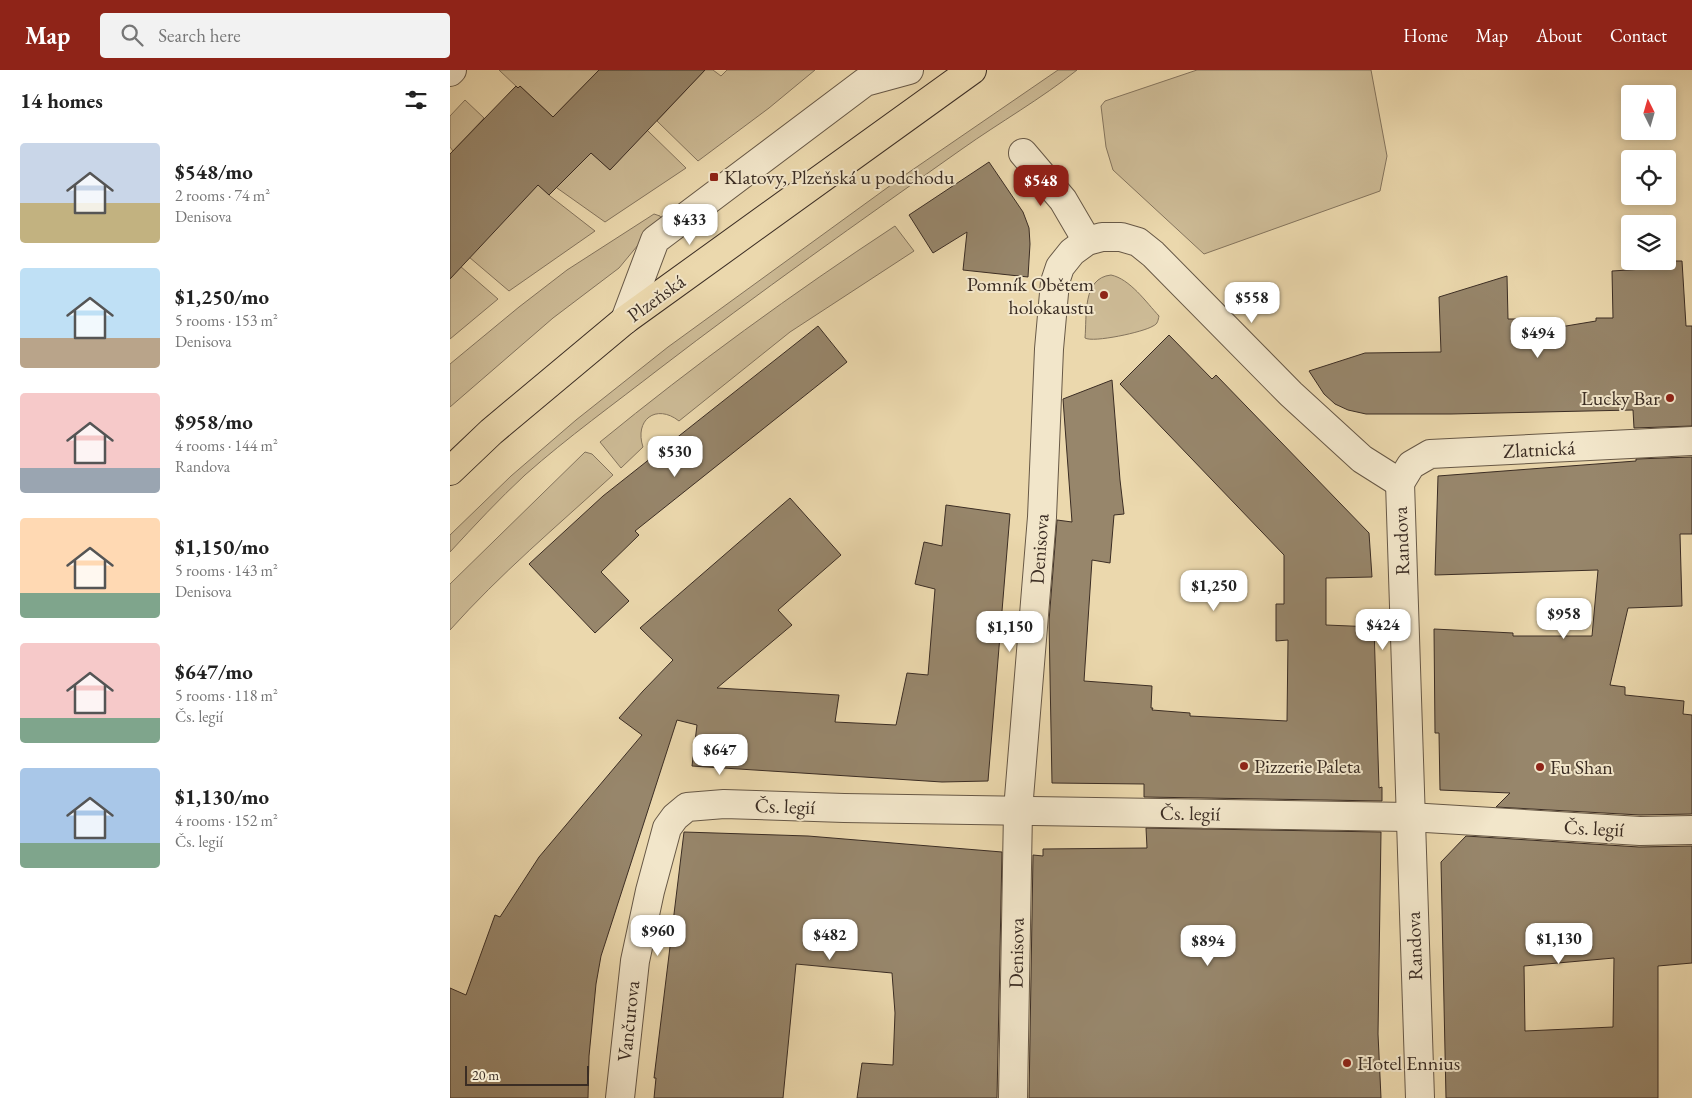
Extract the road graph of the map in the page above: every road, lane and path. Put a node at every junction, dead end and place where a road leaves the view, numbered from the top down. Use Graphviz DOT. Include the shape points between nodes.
graph roads {
  1 [pos="909,70"];
  2 [pos="972,70"];
  3 [pos="1023,153"];
  4 [pos="1087,241"];
  5 [pos="625,320"];
  6 [pos="1692,441"];
  7 [pos="450,471"];
  8 [pos="1400,483"];
  9 [pos="688,806"];
  10 [pos="1018,810"];
  11 [pos="1409,818"];
  12 [pos="1692,830"];
  13 [pos="620,1098"];
  14 [pos="1014,1098"];
  15 [pos="1420,1098"];
  1 -- 5 [label="street" via="865,82 655,240"];
  2 -- 5 [label="main road, Plzeňská"];
  3 -- 4 [label="street" via="1063,200"];
  4 -- 8 [label="street, Randova" via="1121,237 1138,242 1291,394 1362,459"];
  4 -- 10 [label="street, Denisova" via="1060,267 1055,282 1042,517"];
  5 -- 7 [label="main road, Plzeňská" via="491,432"];
  6 -- 8 [label="street, Zlatnická" via="1430,454 1411,465"];
  8 -- 11 [label="street, Randova"];
  9 -- 10 [label="street, Čs. legií"];
  9 -- 13 [label="street, Vančurova" via="667,828 650,891 635,961"];
  10 -- 11 [label="street, Čs. legií"];
  10 -- 14 [label="street, Denisova"];
  11 -- 12 [label="street, Čs. legií"];
  11 -- 15 [label="street, Randova"];
}
